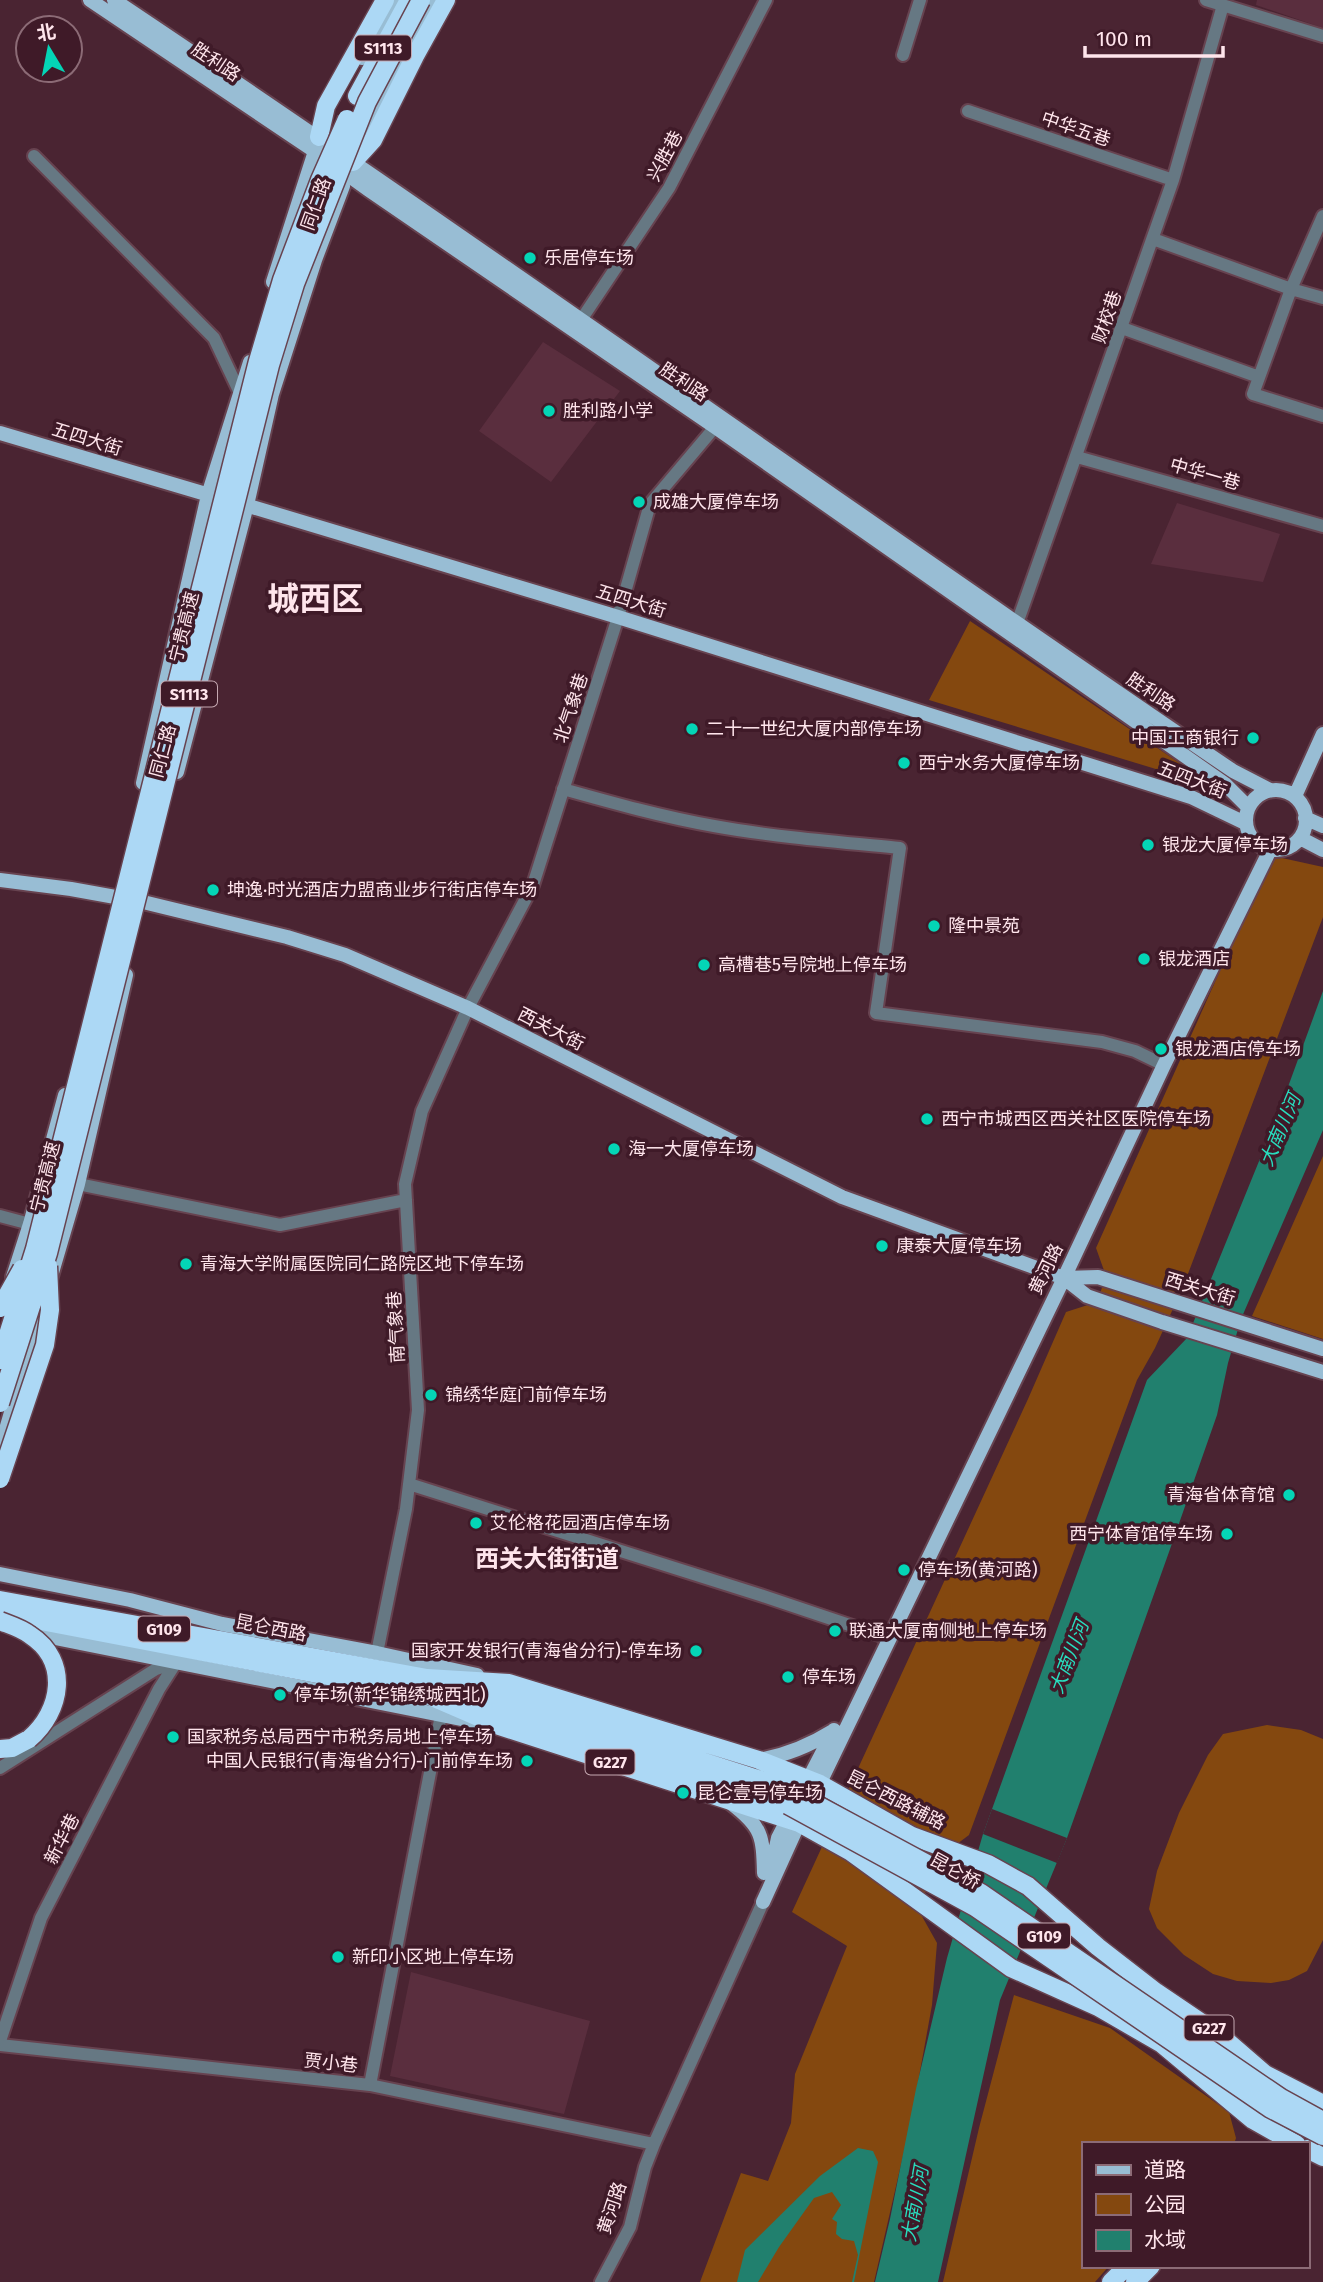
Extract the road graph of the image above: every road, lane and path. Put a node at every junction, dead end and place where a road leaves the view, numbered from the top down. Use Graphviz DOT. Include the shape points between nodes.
graph roads {
  1 [pos="90,0"];
  2 [pos="114,0"];
  3 [pos="385,0"];
  4 [pos="397,0"];
  5 [pos="409,0"];
  6 [pos="421,0"];
  7 [pos="435,0"];
  8 [pos="446,0"];
  9 [pos="766,0"];
  10 [pos="919,0"];
  11 [pos="1206,0"];
  12 [pos="1223,5"];
  13 [pos="1323,36"];
  14 [pos="903,55"];
  15 [pos="968,111"];
  16 [pos="317,144"];
  17 [pos="34,156"];
  18 [pos="350,169"];
  19 [pos="1173,180"];
  20 [pos="1323,216"];
  21 [pos="1153,239"];
  22 [pos="1291,289"];
  23 [pos="1323,298"];
  24 [pos="581,320"];
  25 [pos="1122,328"];
  26 [pos="1259,377"];
  27 [pos="240,393"];
  28 [pos="1323,416"];
  29 [pos="715,427"];
  30 [pos="0,433"];
  31 [pos="1077,457"];
  32 [pos="208,495"];
  33 [pos="247,505"];
  34 [pos="1323,526"];
  35 [pos="618,617"];
  36 [pos="1015,631"];
  37 [pos="1323,734"];
  38 [pos="563,789"];
  39 [pos="1270,790"];
  40 [pos="1295,796"];
  41 [pos="1248,807"];
  42 [pos="1305,818"];
  43 [pos="1245,823"];
  44 [pos="1323,826"];
  45 [pos="1300,838"];
  46 [pos="1270,850"];
  47 [pos="1323,850"];
  48 [pos="0,880"];
  49 [pos="118,897"];
  50 [pos="143,902"];
  51 [pos="468,1008"];
  52 [pos="1164,1065"];
  53 [pos="78,1184"];
  54 [pos="406,1200"];
  55 [pos="0,1216"];
  56 [pos="30,1224"];
  57 [pos="42,1251"];
  58 [pos="1064,1278"];
  59 [pos="0,1308"];
  60 [pos="0,1318"];
  61 [pos="1323,1349"];
  62 [pos="0,1360"];
  63 [pos="1323,1372"];
  64 [pos="0,1403"];
  65 [pos="0,1450"];
  66 [pos="0,1479"];
  67 [pos="409,1484"];
  68 [pos="0,1574"];
  69 [pos="0,1589"];
  70 [pos="0,1600"];
  71 [pos="0,1613"];
  72 [pos="0,1621"];
  73 [pos="141,1625"];
  74 [pos="0,1627"];
  75 [pos="888,1638"];
  76 [pos="305,1639"];
  77 [pos="377,1653"];
  78 [pos="177,1661"];
  79 [pos="326,1675"];
  80 [pos="509,1683"];
  81 [pos="426,1686"];
  82 [pos="856,1704"];
  83 [pos="530,1713"];
  84 [pos="441,1715"];
  85 [pos="499,1726"];
  86 [pos="834,1730"];
  87 [pos="0,1749"];
  88 [pos="759,1760"];
  89 [pos="0,1768"];
  90 [pos="814,1782"];
  91 [pos="723,1797"];
  92 [pos="794,1821"];
  93 [pos="763,1902"];
  94 [pos="0,2043"];
  95 [pos="370,2085"];
  96 [pos="1321,2101"];
  97 [pos="1323,2121"];
  98 [pos="1323,2128"];
  99 [pos="1323,2136"];
  100 [pos="1270,2138"];
  101 [pos="1287,2142"];
  102 [pos="1306,2142"];
  103 [pos="654,2144"];
  104 [pos="1125,2268"];
  105 [pos="1148,2268"];
  106 [pos="601,2282"];
  107 [pos="1111,2282"];
  108 [pos="1135,2282"];
  1 -- 16 [label="main road, 胜利路"];
  2 -- 16 [label="main road, 胜利路"];
  3 -- 16 [label="highway" via="326,106"];
  4 -- 16 [label="main road, 同仁路" via="354,70"];
  5 -- 57 [label="highway, 宁贵高速 / S1113, bridge" via="357,96 320,180 264,338"];
  6 -- 57 [label="highway, 宁贵高速 / S1113, bridge" via="347,149 295,284 270,365"];
  7 -- 18 [label="main road, 同仁路" via="383,94"];
  8 -- 18 [label="highway" via="373,140"];
  9 -- 24 [label="street, 兴胜巷" via="669,188"];
  10 -- 14 [label="street"];
  11 -- 12 [label="street"];
  12 -- 13 [label="street"];
  12 -- 19 [label="street, 财校巷"];
  15 -- 19 [label="street, 中华五巷"];
  16 -- 18 [label="main road, 胜利路"];
  16 -- 27 [label="main road, 同仁路"];
  17 -- 27 [label="street" via="214,338"];
  18 -- 24 [label="main road, 胜利路"];
  18 -- 29 [label="main road, 胜利路"];
  18 -- 33 [label="main road, 同仁路" via="272,394"];
  19 -- 21 [label="street, 财校巷"];
  20 -- 22 [label="street"];
  21 -- 22 [label="street"];
  21 -- 25 [label="street, 财校巷"];
  22 -- 23 [label="street"];
  22 -- 26 [label="street"];
  24 -- 36 [label="main road, 胜利路"];
  25 -- 26 [label="street"];
  25 -- 31 [label="street, 财校巷"];
  26 -- 28 [label="street" via="1252,394"];
  27 -- 32 [label="main road, 同仁路"];
  29 -- 35 [label="street, 北气象巷" via="650,504"];
  29 -- 36 [label="main road, 胜利路"];
  30 -- 32 [label="main road, 五四大街"];
  31 -- 34 [label="street, 中华一巷"];
  31 -- 36 [label="street, 财校巷"];
  32 -- 33 [label="main road, 五四大街"];
  32 -- 49 [label="main road, 同仁路"];
  33 -- 35 [label="main road, 五四大街"];
  33 -- 50 [label="main road, 同仁路"];
  35 -- 38 [label="street, 北气象巷"];
  35 -- 43 [label="main road, 五四大街" via="1191,797"];
  36 -- 39 [label="main road, 胜利路"];
  36 -- 41 [label="main road, 胜利路" via="1225,784"];
  37 -- 40 [label="main road"];
  38 -- 51 [label="street, 北气象巷" via="533,885"];
  38 -- 52 [label="street" via="714,826 900,848 876,1013 1102,1042"];
  39 -- 40 [label="main road"];
  39 -- 41 [label="main road" via="1256,796"];
  40 -- 42 [label="main road"];
  41 -- 43 [label="main road"];
  42 -- 44 [label="main road"];
  42 -- 45 [label="main road"];
  43 -- 46 [label="main road" via="1256,844"];
  45 -- 46 [label="main road" via="1284,850"];
  45 -- 47 [label="main road"];
  46 -- 52 [label="main road, 黄河路"];
  48 -- 49 [label="main road, 西关大街"];
  49 -- 50 [label="main road, 西关大街"];
  49 -- 56 [label="main road, 同仁路"];
  50 -- 51 [label="main road, 西关大街" via="345,955"];
  50 -- 53 [label="main road, 同仁路"];
  51 -- 54 [label="street, 南气象巷" via="422,1111 405,1184"];
  51 -- 58 [label="main road, 西关大街" via="842,1197"];
  52 -- 58 [label="main road, 黄河路"];
  53 -- 54 [label="street" via="280,1225"];
  53 -- 65 [label="main road, 同仁路"];
  54 -- 67 [label="street, 南气象巷" via="418,1410"];
  55 -- 56 [label="street"];
  56 -- 60 [label="main road, 同仁路"];
  57 -- 59 [label="highway, bridge"];
  57 -- 62 [label="highway, 宁贵高速 / S1113, bridge"];
  57 -- 64 [label="highway, 宁贵高速 / S1113, bridge"];
  57 -- 66 [label="highway, bridge" via="50,1310 45,1345"];
  58 -- 61 [label="main road, 西关大街" via="1098,1277"];
  58 -- 63 [label="main road, 西关大街" via="1087,1296"];
  58 -- 75 [label="main road, 黄河路"];
  67 -- 75 [label="street"];
  67 -- 77 [label="street, 南气象巷"];
  68 -- 76 [label="main road"];
  69 -- 73 [label="highway" via="15,1597 119,1616"];
  70 -- 73 [label="highway, 昆仑西路 / G109"];
  71 -- 79 [label="highway, 昆仑西路 / G109"];
  72 -- 87 [label="highway, bridge" via="31,1635 46,1649 57,1680 57,1696 41,1729 12,1748"];
  73 -- 79 [label="highway, 昆仑西路 / G109"];
  74 -- 78 [label="main road"];
  75 -- 82 [label="main road, 黄河路"];
  76 -- 77 [label="main road"];
  76 -- 81 [label="main road" via="401,1665"];
  77 -- 80 [label="main road"];
  78 -- 79 [label="main road"];
  78 -- 89 [label="street" via="147,1675"];
  78 -- 94 [label="street, 新华巷" via="41,1918"];
  79 -- 81 [label="highway, 昆仑西路 / G109"];
  79 -- 81 [label="main road" via="356,1690 399,1698"];
  79 -- 84 [label="main road"];
  80 -- 81 [label="highway, 昆仑西路辅路 / G227"];
  80 -- 88 [label="highway, 昆仑西路辅路 / G227"];
  81 -- 83 [label="highway, 昆仑西路 / G109"];
  81 -- 85 [label="highway, G227"];
  82 -- 86 [label="main road"];
  82 -- 90 [label="main road"];
  83 -- 97 [label="highway, 昆仑桥 / G109, bridge" via="795,1793 981,1893 1281,2098"];
  83 -- 99 [label="highway, 昆仑桥 / G109, bridge" via="788,1805 975,1907 1271,2109"];
  84 -- 85 [label="main road"];
  84 -- 95 [label="street"];
  85 -- 91 [label="highway, G227"];
  86 -- 88 [label="main road" via="811,1745"];
  86 -- 90 [label="main road"];
  88 -- 90 [label="highway, 昆仑西路辅路 / G227"];
  90 -- 92 [label="main road"];
  90 -- 96 [label="highway, 昆仑西路辅路 / G227" via="912,1836 988,1864 1028,1886 1098,1947 1221,2036 1265,2074"];
  91 -- 92 [label="highway, G227"];
  91 -- 93 [label="main road" via="748,1816 763,1840"];
  92 -- 93 [label="main road" via="778,1838"];
  92 -- 100 [label="highway, G227" via="851,1852 1011,1968 1098,2007 1162,2045"];
  93 -- 103 [label="street, 黄河路"];
  94 -- 95 [label="street, 贾小巷"];
  95 -- 103 [label="street, 贾小巷"];
  96 -- 100 [label="highway, G227"];
  98 -- 102 [label="highway"];
  100 -- 101 [label="highway, G227"];
  103 -- 106 [label="street, 黄河路" via="630,2227"];
  104 -- 107 [label="highway"];
  105 -- 108 [label="highway"];
}
